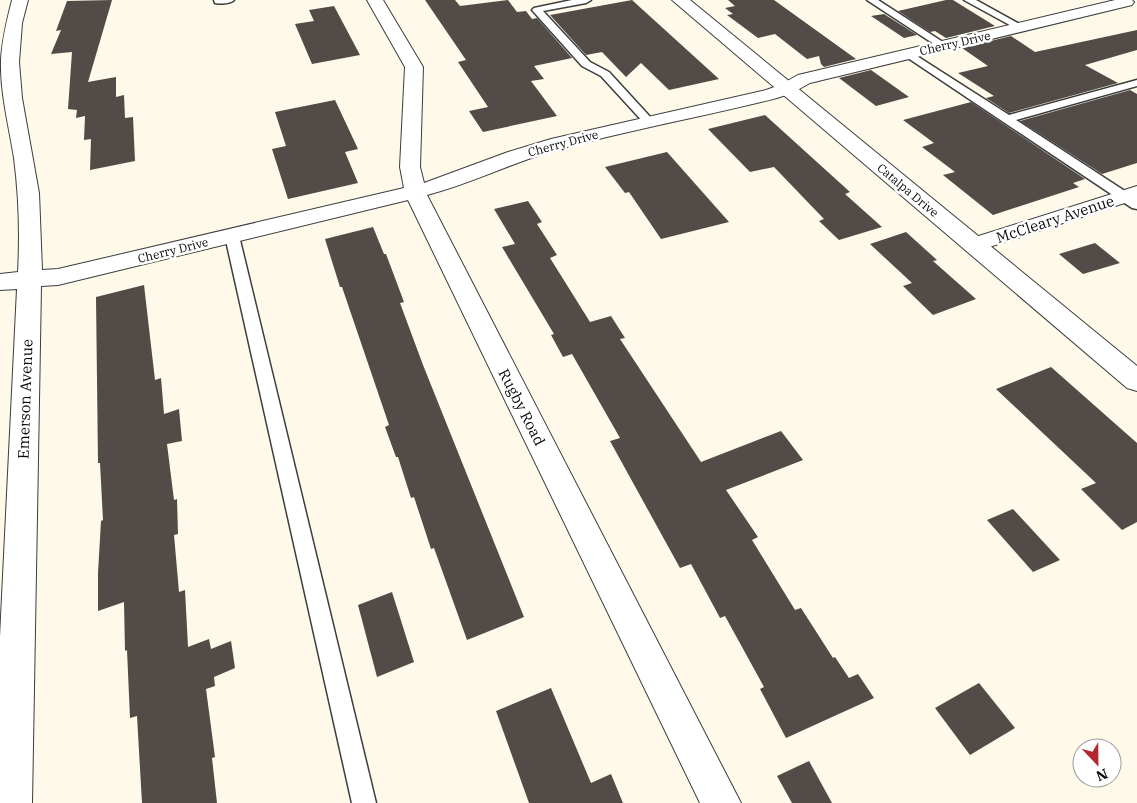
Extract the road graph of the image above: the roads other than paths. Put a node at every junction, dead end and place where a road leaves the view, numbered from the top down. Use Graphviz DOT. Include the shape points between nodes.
graph roads {
  1 [pos="20,0"];
  2 [pos="229,0"];
  3 [pos="375,0"];
  4 [pos="586,0"];
  5 [pos="680,0"];
  6 [pos="872,0"];
  7 [pos="969,0"];
  8 [pos="218,1"];
  9 [pos="1129,3"];
  10 [pos="534,5"];
  11 [pos="1020,28"];
  12 [pos="944,46"];
  13 [pos="909,54"];
  14 [pos="1137,83"];
  15 [pos="786,89"];
  16 [pos="1007,119"];
  17 [pos="650,122"];
  18 [pos="415,192"];
  19 [pos="1133,198"];
  20 [pos="232,236"];
  21 [pos="974,245"];
  22 [pos="30,279"];
  23 [pos="0,282"];
  24 [pos="1137,381"];
  25 [pos="12,803"];
  26 [pos="364,803"];
  27 [pos="721,803"];
  1 -- 22 [label="street, Emerson Avenue" via="5,42 3,71 24,158 32,255"];
  2 -- 8 [label="lane"];
  3 -- 18 [label="street, Rugby Road" via="414,67 410,166"];
  4 -- 10 [label="lane"];
  5 -- 15 [label="street, Catalpa Drive"];
  6 -- 12 [label="lane"];
  7 -- 11 [label="lane"];
  9 -- 11 [label="street, Cherry Drive"];
  10 -- 17 [label="lane" via="586,64 605,74"];
  11 -- 12 [label="street, Cherry Drive"];
  12 -- 13 [label="street, Cherry Drive"];
  13 -- 15 [label="street, Cherry Drive" via="804,79"];
  13 -- 16 [label="lane"];
  14 -- 16 [label="lane"];
  15 -- 17 [label="street, Cherry Drive"];
  15 -- 21 [label="street, Catalpa Drive"];
  16 -- 19 [label="lane"];
  17 -- 18 [label="street, Cherry Drive" via="558,143"];
  18 -- 20 [label="street, Cherry Drive"];
  18 -- 27 [label="street, Rugby Road"];
  19 -- 21 [label="street, McCleary Avenue"];
  20 -- 22 [label="street, Cherry Drive" via="75,273"];
  20 -- 26 [label="lane"];
  21 -- 24 [label="street, Catalpa Drive"];
  22 -- 23 [label="street, Cherry Drive"];
  22 -- 25 [label="street, Emerson Avenue"];
}
